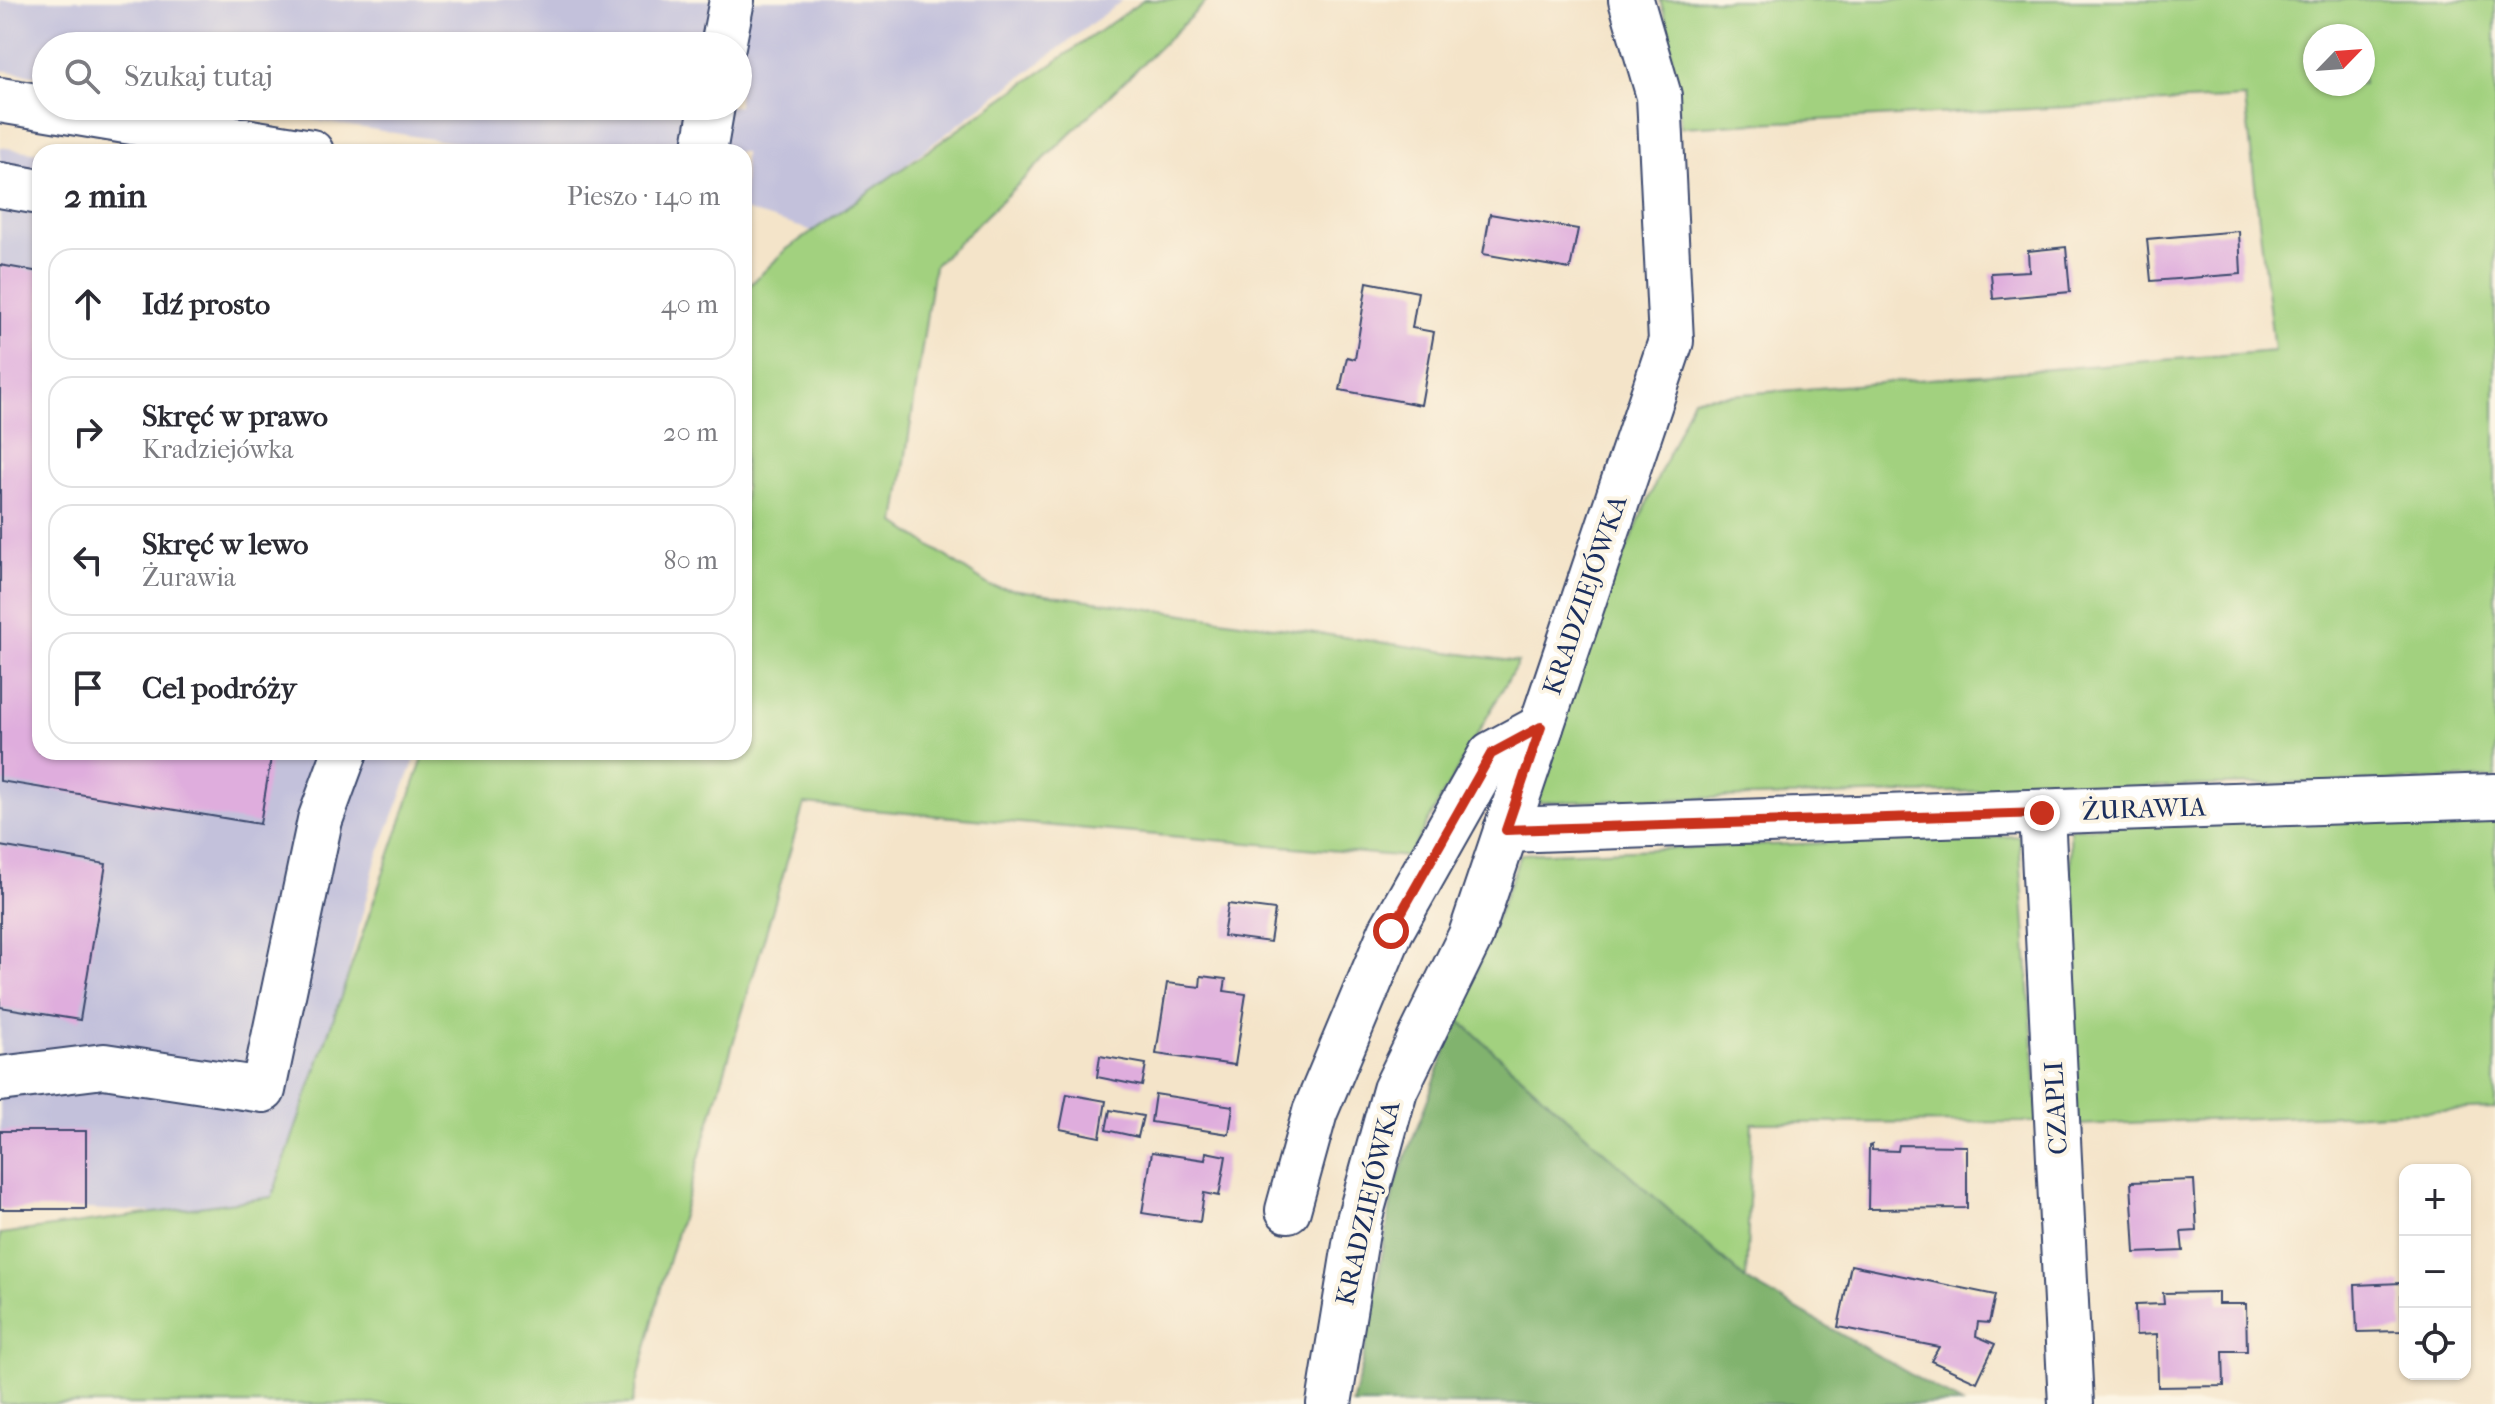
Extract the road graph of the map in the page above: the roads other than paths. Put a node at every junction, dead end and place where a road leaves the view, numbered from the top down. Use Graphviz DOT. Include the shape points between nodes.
graph roads {
  1 [pos="732,0"];
  2 [pos="1631,0"];
  3 [pos="726,32"];
  4 [pos="0,100"];
  5 [pos="32,105"];
  6 [pos="120,120"];
  7 [pos="710,120"];
  8 [pos="263,144"];
  9 [pos="705,144"];
  10 [pos="0,185"];
  11 [pos="32,191"];
  12 [pos="1541,727"];
  13 [pos="342,760"];
  14 [pos="2495,796"];
  15 [pos="2042,813"];
  16 [pos="1506,830"];
  17 [pos="0,1079"];
  18 [pos="1288,1210"];
  19 [pos="1329,1404"];
  20 [pos="2071,1404"];
  1 -- 3 [label="street"];
  2 -- 12 [label="street, KRADZIEJÓWKA" via="1659,96 1671,341"];
  4 -- 5 [label="street"];
  6 -- 8 [label="street"];
  7 -- 9 [label="street"];
  10 -- 11 [label="street"];
  12 -- 16 [label="street, KRADZIEJÓWKA"];
  12 -- 18 [label="street" via="1491,754 1391,931 1315,1112"];
  13 -- 17 [label="street" via="320,820 263,1090 104,1066"];
  14 -- 15 [label="street, ŻURAWIA"];
  15 -- 16 [label="street, ŻURAWIA"];
  15 -- 20 [label="street, CZAPLI"];
  16 -- 19 [label="street, KRADZIEJÓWKA" via="1471,935 1395,1090 1359,1220"];
}
